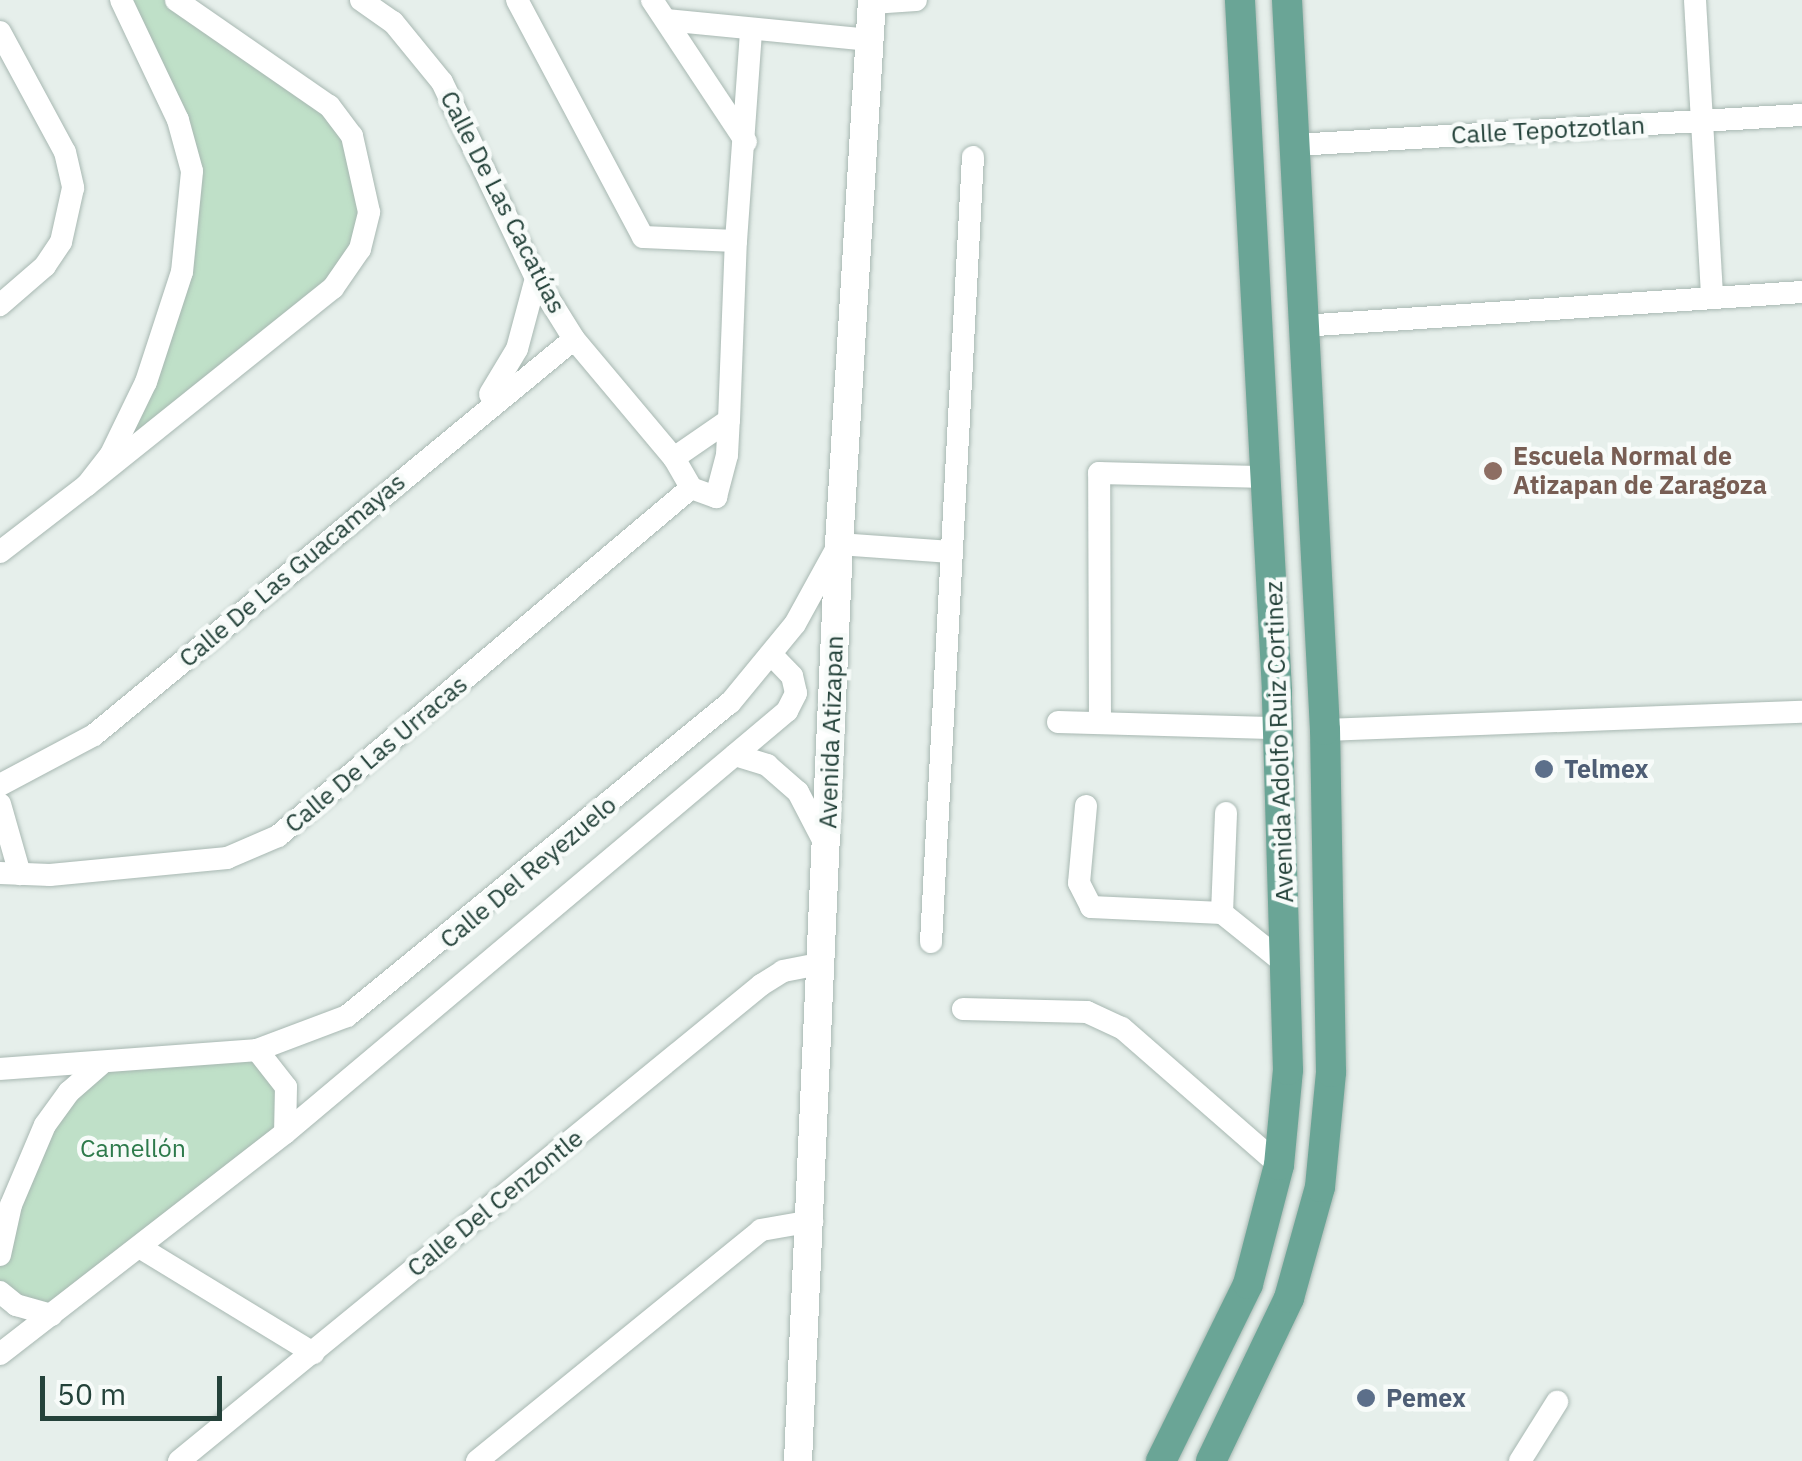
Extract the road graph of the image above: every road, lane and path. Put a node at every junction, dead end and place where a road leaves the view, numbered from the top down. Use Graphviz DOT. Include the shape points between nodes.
graph roads {
  1 [pos="121,0"];
  2 [pos="176,0"];
  3 [pos="362,0"];
  4 [pos="517,0"];
  5 [pos="652,0"];
  6 [pos="916,0"];
  7 [pos="1240,0"];
  8 [pos="1287,0"];
  9 [pos="1695,0"];
  10 [pos="872,2"];
  11 [pos="666,20"];
  12 [pos="0,32"];
  13 [pos="751,32"];
  14 [pos="870,40"];
  15 [pos="1802,115"];
  16 [pos="1702,120"];
  17 [pos="746,142"];
  18 [pos="1295,145"];
  19 [pos="973,157"];
  20 [pos="736,241"];
  21 [pos="536,278"];
  22 [pos="1802,292"];
  23 [pos="1712,297"];
  24 [pos="0,305"];
  25 [pos="1302,326"];
  26 [pos="1260,327"];
  27 [pos="574,339"];
  28 [pos="473,416"];
  29 [pos="729,420"];
  30 [pos="674,458"];
  31 [pos="1267,477"];
  32 [pos="87,485"];
  33 [pos="691,488"];
  34 [pos="839,544"];
  35 [pos="0,552"];
  36 [pos="951,552"];
  37 [pos="773,656"];
  38 [pos="1802,712"];
  39 [pos="1058,722"];
  40 [pos="1100,722"];
  41 [pos="1279,728"];
  42 [pos="1325,730"];
  43 [pos="735,755"];
  44 [pos="0,785"];
  45 [pos="0,804"];
  46 [pos="1086,806"];
  47 [pos="1226,812"];
  48 [pos="826,848"];
  49 [pos="10,874"];
  50 [pos="1222,913"];
  51 [pos="931,942"];
  52 [pos="820,964"];
  53 [pos="1288,966"];
  54 [pos="963,1009"];
  55 [pos="257,1050"];
  56 [pos="100,1066"];
  57 [pos="0,1069"];
  58 [pos="285,1133"];
  59 [pos="1280,1165"];
  60 [pos="0,1180"];
  61 [pos="11,1206"];
  62 [pos="812,1221"];
  63 [pos="141,1248"];
  64 [pos="0,1255"];
  65 [pos="0,1292"];
  66 [pos="52,1315"];
  67 [pos="313,1353"];
  68 [pos="0,1354"];
  69 [pos="1557,1402"];
  70 [pos="180,1461"];
  71 [pos="477,1461"];
  72 [pos="798,1461"];
  73 [pos="1162,1461"];
  74 [pos="1211,1461"];
  75 [pos="1520,1461"];
  1 -- 32 [label="street" via="178,120 193,199 182,272 146,382"];
  2 -- 32 [label="street" via="329,106 352,136 369,212 360,248 333,288"];
  3 -- 21 [label="street, Calle De Las Cacatúas" via="392,22 442,82"];
  4 -- 20 [label="street" via="642,237"];
  5 -- 11 [label="street"];
  6 -- 10 [label="street"];
  7 -- 26 [label="main road, Avenida Adolfo Ruiz Cortinez"];
  8 -- 18 [label="main road, Avenida Adolfo Ruiz Cortinez"];
  9 -- 16 [label="street"];
  10 -- 14 [label="street, Avenida Atizapan"];
  11 -- 13 [label="street"];
  11 -- 17 [label="street"];
  12 -- 24 [label="street" via="65,152 73,188 61,242 45,266"];
  13 -- 14 [label="street"];
  13 -- 17 [label="street"];
  14 -- 34 [label="street, Avenida Atizapan"];
  15 -- 16 [label="street, Calle Tepotzotlan"];
  16 -- 18 [label="street, Calle Tepotzotlan"];
  16 -- 23 [label="street"];
  17 -- 20 [label="street"];
  18 -- 25 [label="main road, Avenida Adolfo Ruiz Cortinez"];
  19 -- 36 [label="street"];
  20 -- 29 [label="street"];
  21 -- 27 [label="street, Calle De Las Cacatúas"];
  21 -- 28 [label="street" via="517,349"];
  22 -- 23 [label="street"];
  23 -- 25 [label="street"];
  25 -- 26 [label="main road"];
  25 -- 42 [label="main road, Avenida Adolfo Ruiz Cortinez"];
  26 -- 31 [label="main road, Avenida Adolfo Ruiz Cortinez"];
  27 -- 28 [label="street, Calle De Las Guacamayas"];
  27 -- 30 [label="street, Calle De Las Cacatúas"];
  28 -- 44 [label="street, Calle De Las Guacamayas" via="94,735"];
  29 -- 30 [label="street"];
  29 -- 33 [label="street, Calle De Las Urracas" via="716,496"];
  30 -- 33 [label="street, Calle De Las Cacatúas"];
  31 -- 40 [label="street" via="1099,473"];
  31 -- 41 [label="main road, Avenida Adolfo Ruiz Cortinez"];
  32 -- 35 [label="street"];
  33 -- 49 [label="street, Calle De Las Urracas" via="278,836 227,858"];
  34 -- 36 [label="street"];
  34 -- 37 [label="street, Calle Del Reyezuelo"];
  34 -- 48 [label="street, Avenida Atizapan"];
  36 -- 51 [label="street"];
  37 -- 43 [label="street, Calle Del Reyezuelo" via="792,676 796,692 787,711"];
  37 -- 55 [label="street, Calle Del Reyezuelo" via="730,703 388,989 347,1016"];
  38 -- 42 [label="street"];
  39 -- 40 [label="street"];
  40 -- 41 [label="street"];
  41 -- 42 [label="main road"];
  41 -- 53 [label="main road, Avenida Adolfo Ruiz Cortinez"];
  42 -- 74 [label="main road, Avenida Adolfo Ruiz Cortinez" via="1331,1072 1320,1188 1289,1298"];
  43 -- 48 [label="street" via="767,765 798,792"];
  43 -- 58 [label="street, Calle Del Reyezuelo"];
  45 -- 49 [label="street"];
  46 -- 50 [label="street" via="1079,884 1091,907"];
  47 -- 50 [label="street"];
  48 -- 52 [label="street, Avenida Atizapan"];
  50 -- 53 [label="street"];
  52 -- 62 [label="street, Avenida Atizapan"];
  52 -- 67 [label="street, Calle Del Cenzontle" via="783,971 761,985"];
  53 -- 59 [label="main road, Avenida Adolfo Ruiz Cortinez"];
  54 -- 59 [label="street" via="1087,1012 1122,1028"];
  55 -- 56 [label="street, Calle Del Reyezuelo"];
  55 -- 58 [label="street" via="286,1086"];
  56 -- 57 [label="street, Calle Del Reyezuelo"];
  56 -- 61 [label="street" via="68,1092 45,1124"];
  58 -- 63 [label="street, Calle Del Reyezuelo"];
  59 -- 73 [label="main road, Avenida Adolfo Ruiz Cortinez" via="1248,1284"];
  60 -- 61 [label="street"];
  61 -- 64 [label="street"];
  62 -- 71 [label="street" via="761,1230"];
  62 -- 72 [label="street, Avenida Atizapan"];
  63 -- 66 [label="street, Calle Del Reyezuelo"];
  63 -- 67 [label="street"];
  65 -- 66 [label="street" via="16,1305"];
  66 -- 68 [label="street, Calle Del Reyezuelo"];
  67 -- 70 [label="street, Calle Del Cenzontle"];
  69 -- 75 [label="street"];
}
